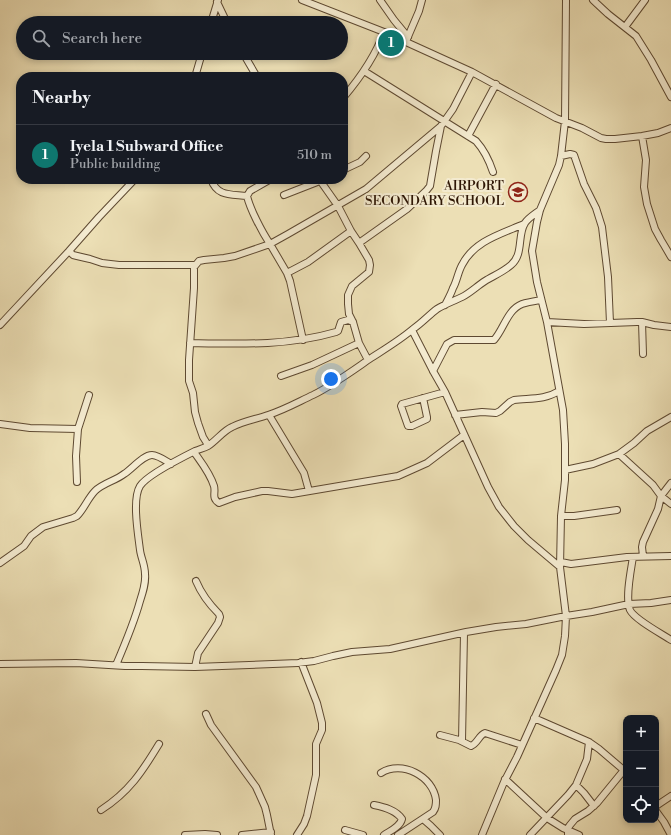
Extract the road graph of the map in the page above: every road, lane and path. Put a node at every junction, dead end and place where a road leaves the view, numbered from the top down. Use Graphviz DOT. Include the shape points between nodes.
graph roads {
  1 [pos="302,0"];
  2 [pos="380,0"];
  3 [pos="422,0"];
  4 [pos="566,0"];
  5 [pos="593,0"];
  6 [pos="645,0"];
  7 [pos="218,1"];
  8 [pos="213,16"];
  9 [pos="224,16"];
  10 [pos="343,16"];
  11 [pos="348,18"];
  12 [pos="625,27"];
  13 [pos="384,32"];
  14 [pos="407,40"];
  15 [pos="200,60"];
  16 [pos="247,60"];
  17 [pos="364,71"];
  18 [pos="196,72"];
  19 [pos="254,72"];
  20 [pos="472,72"];
  21 [pos="496,84"];
  22 [pos="348,92"];
  23 [pos="671,97"];
  24 [pos="564,121"];
  25 [pos="443,124"];
  26 [pos="671,128"];
  27 [pos="468,136"];
  28 [pos="642,136"];
  29 [pos="366,156"];
  30 [pos="561,156"];
  31 [pos="348,168"];
  32 [pos="493,172"];
  33 [pos="130,184"];
  34 [pos="213,184"];
  35 [pos="262,184"];
  36 [pos="311,184"];
  37 [pos="324,184"];
  38 [pos="284,195"];
  39 [pos="247,196"];
  40 [pos="338,206"];
  41 [pos="540,210"];
  42 [pos="524,224"];
  43 [pos="351,231"];
  44 [pos="359,243"];
  45 [pos="270,244"];
  46 [pos="69,251"];
  47 [pos="671,256"];
  48 [pos="195,265"];
  49 [pos="287,273"];
  50 [pos="541,300"];
  51 [pos="445,305"];
  52 [pos="353,322"];
  53 [pos="547,322"];
  54 [pos="642,322"];
  55 [pos="610,323"];
  56 [pos="0,325"];
  57 [pos="671,327"];
  58 [pos="412,330"];
  59 [pos="303,340"];
  60 [pos="190,343"];
  61 [pos="359,343"];
  62 [pos="643,354"];
  63 [pos="368,360"];
  64 [pos="432,371"];
  65 [pos="281,376"];
  66 [pos="559,391"];
  67 [pos="445,392"];
  68 [pos="89,395"];
  69 [pos="423,398"];
  70 [pos="269,415"];
  71 [pos="455,415"];
  72 [pos="671,417"];
  73 [pos="0,424"];
  74 [pos="78,429"];
  75 [pos="464,435"];
  76 [pos="208,445"];
  77 [pos="194,452"];
  78 [pos="619,454"];
  79 [pos="171,464"];
  80 [pos="565,470"];
  81 [pos="77,482"];
  82 [pos="671,483"];
  83 [pos="309,491"];
  84 [pos="661,496"];
  85 [pos="671,504"];
  86 [pos="617,510"];
  87 [pos="561,516"];
  88 [pos="643,556"];
  89 [pos="671,556"];
  90 [pos="633,557"];
  91 [pos="0,563"];
  92 [pos="561,564"];
  93 [pos="196,581"];
  94 [pos="671,600"];
  95 [pos="629,604"];
  96 [pos="566,616"];
  97 [pos="464,633"];
  98 [pos="671,640"];
  99 [pos="301,662"];
  100 [pos="0,664"];
  101 [pos="116,665"];
  102 [pos="196,667"];
  103 [pos="206,714"];
  104 [pos="534,718"];
  105 [pos="440,735"];
  106 [pos="462,742"];
  107 [pos="589,742"];
  108 [pos="159,744"];
  109 [pos="522,745"];
  110 [pos="623,769"];
  111 [pos="381,773"];
  112 [pos="623,773"];
  113 [pos="506,780"];
  114 [pos="576,785"];
  115 [pos="671,796"];
  116 [pos="659,804"];
  117 [pos="374,805"];
  118 [pos="594,806"];
  119 [pos="101,810"];
  120 [pos="659,815"];
  121 [pos="547,818"];
  122 [pos="422,819"];
  123 [pos="345,830"];
  124 [pos="568,833"];
  125 [pos="271,834"];
  126 [pos="186,835"];
  127 [pos="217,835"];
  128 [pos="242,835"];
  129 [pos="297,835"];
  130 [pos="363,835"];
  131 [pos="384,835"];
  132 [pos="398,835"];
  133 [pos="440,835"];
  134 [pos="482,835"];
  135 [pos="530,835"];
  136 [pos="579,835"];
  137 [pos="670,835"];
  1 -- 10 [label="street"];
  2 -- 14 [label="street"];
  3 -- 14 [label="street"];
  4 -- 24 [label="street"];
  5 -- 12 [label="street"];
  6 -- 12 [label="street"];
  7 -- 8 [label="street"];
  7 -- 9 [label="street"];
  11 -- 13 [label="street"];
  12 -- 23 [label="street" via="641,42"];
  13 -- 14 [label="street"];
  13 -- 17 [label="street"];
  14 -- 20 [label="street"];
  15 -- 18 [label="street"];
  16 -- 19 [label="street"];
  17 -- 22 [label="street"];
  17 -- 25 [label="street"];
  20 -- 21 [label="street"];
  20 -- 25 [label="street"];
  21 -- 24 [label="street"];
  21 -- 27 [label="street"];
  24 -- 28 [label="street" via="606,139"];
  24 -- 30 [label="street"];
  25 -- 27 [label="street"];
  25 -- 40 [label="street" via="366,189"];
  25 -- 44 [label="street" via="430,186 407,209"];
  26 -- 28 [label="street"];
  27 -- 32 [label="street" via="482,148"];
  28 -- 47 [label="street" via="646,160 644,187 647,204 660,240"];
  29 -- 31 [label="street"];
  30 -- 41 [label="street"];
  30 -- 55 [label="street" via="574,155 599,215 608,277"];
  33 -- 46 [label="street"];
  34 -- 39 [label="street" via="221,192"];
  35 -- 39 [label="street" via="250,191"];
  36 -- 38 [label="street"];
  37 -- 40 [label="street"];
  39 -- 45 [label="street"];
  40 -- 43 [label="street"];
  40 -- 45 [label="street"];
  41 -- 42 [label="street"];
  41 -- 50 [label="street" via="532,251"];
  42 -- 51 [label="street" via="498,234 472,250"];
  42 -- 51 [label="street" via="513,263"];
  43 -- 44 [label="street"];
  43 -- 49 [label="street" via="308,262"];
  44 -- 52 [label="street" via="370,265 369,272 352,286 348,295 349,314"];
  45 -- 48 [label="street" via="235,256 199,261"];
  45 -- 49 [label="street"];
  46 -- 48 [label="street" via="73,255 119,265"];
  46 -- 56 [label="street"];
  48 -- 60 [label="street"];
  49 -- 59 [label="street"];
  50 -- 53 [label="street"];
  50 -- 64 [label="street" via="520,305 515,309 494,340 449,342"];
  51 -- 58 [label="street"];
  52 -- 59 [label="street" via="341,322 336,332"];
  52 -- 61 [label="street"];
  53 -- 55 [label="street"];
  53 -- 66 [label="street"];
  54 -- 55 [label="street"];
  54 -- 57 [label="street"];
  54 -- 62 [label="street"];
  58 -- 63 [label="street"];
  58 -- 64 [label="street"];
  59 -- 60 [label="street" via="249,344"];
  60 -- 76 [label="street" via="189,381 198,423"];
  61 -- 63 [label="street"];
  61 -- 65 [label="street"];
  63 -- 70 [label="street" via="314,395"];
  64 -- 67 [label="street"];
  66 -- 71 [label="street" via="543,398 514,400 496,412"];
  66 -- 80 [label="street" via="563,410"];
  67 -- 69 [label="street"];
  67 -- 71 [label="street"];
  68 -- 74 [label="street"];
  69 -- 69 [label="street" via="402,404 401,408 408,426 427,419"];
  70 -- 76 [label="street" via="230,428"];
  70 -- 83 [label="street" via="304,473"];
  71 -- 75 [label="street"];
  72 -- 78 [label="street" via="647,431"];
  73 -- 74 [label="street" via="30,428"];
  74 -- 81 [label="street"];
  75 -- 83 [label="street" via="427,463 398,476"];
  75 -- 92 [label="street" via="499,507 519,531"];
  76 -- 77 [label="street"];
  77 -- 79 [label="street"];
  77 -- 83 [label="street" via="214,485 214,495 218,502 268,490 292,494"];
  78 -- 80 [label="street" via="593,464"];
  78 -- 84 [label="street"];
  79 -- 91 [label="street" via="153,455 146,457 124,475 101,486 77,516 43,527 24,546"];
  79 -- 101 [label="street" via="153,474 139,487 137,523 146,577 136,615"];
  80 -- 87 [label="street"];
  82 -- 84 [label="street"];
  84 -- 85 [label="street"];
  84 -- 88 [label="street" via="643,542"];
  86 -- 87 [label="street"];
  87 -- 92 [label="street"];
  88 -- 89 [label="street"];
  88 -- 90 [label="street"];
  90 -- 92 [label="street"];
  90 -- 95 [label="street"];
  92 -- 96 [label="street"];
  93 -- 102 [label="street" via="220,617 198,654"];
  94 -- 95 [label="street"];
  95 -- 96 [label="street"];
  95 -- 98 [label="street" via="635,616"];
  96 -- 97 [label="street"];
  96 -- 104 [label="street" via="560,661"];
  97 -- 99 [label="street" via="390,649 352,652"];
  97 -- 106 [label="street"];
  99 -- 102 [label="street"];
  99 -- 129 [label="street" via="317,703 322,730 316,744 316,775 307,816"];
  100 -- 101 [label="street"];
  101 -- 102 [label="street"];
  103 -- 125 [label="street" via="211,725 256,788 265,807"];
  104 -- 107 [label="street"];
  104 -- 109 [label="street"];
  105 -- 106 [label="street"];
  106 -- 109 [label="street" via="469,746 473,745 485,733"];
  107 -- 110 [label="street"];
  107 -- 114 [label="street" via="588,759"];
  108 -- 119 [label="street" via="137,778 120,796"];
  109 -- 113 [label="street"];
  111 -- 122 [label="street" via="390,769 412,771 430,784 436,808"];
  112 -- 118 [label="street"];
  113 -- 121 [label="street"];
  113 -- 134 [label="street"];
  114 -- 118 [label="street"];
  114 -- 121 [label="street"];
  115 -- 116 [label="street"];
  117 -- 131 [label="street" via="389,809 402,819 401,823"];
  118 -- 124 [label="street" via="575,819"];
  120 -- 137 [label="street"];
  121 -- 124 [label="street"];
  121 -- 135 [label="street"];
  122 -- 132 [label="street"];
  122 -- 133 [label="street"];
  123 -- 130 [label="street"];
  124 -- 136 [label="street"];
  125 -- 128 [label="street"];
  126 -- 127 [label="street"];
}
